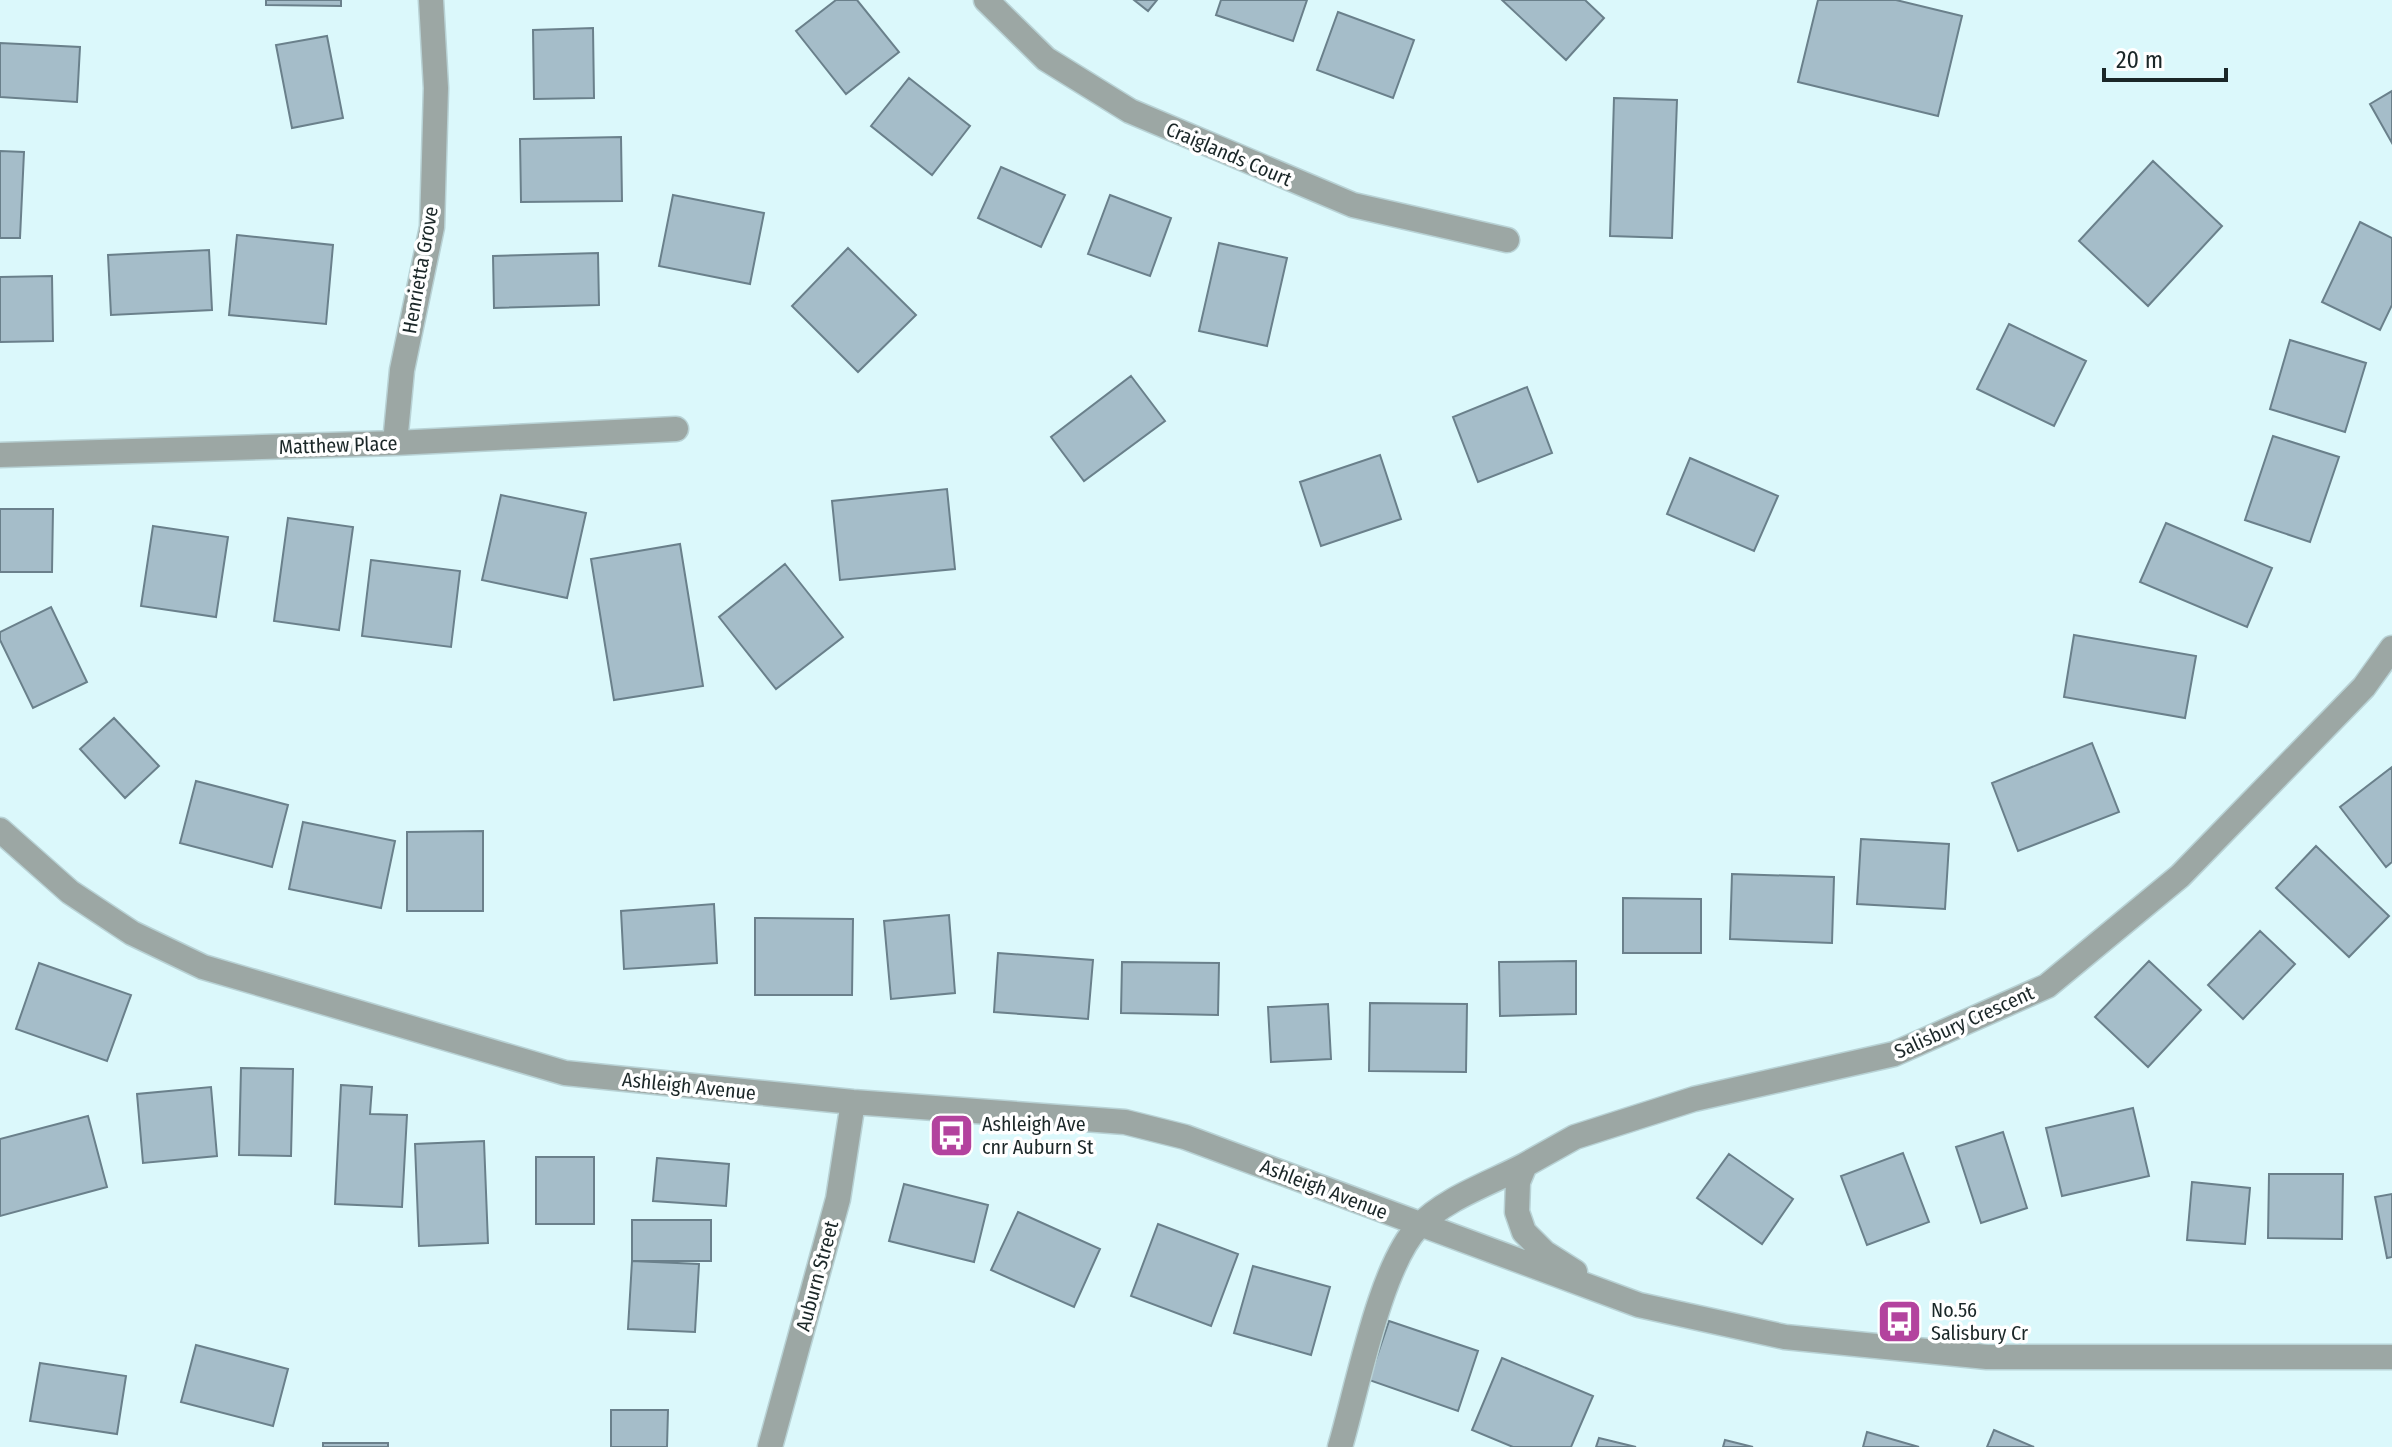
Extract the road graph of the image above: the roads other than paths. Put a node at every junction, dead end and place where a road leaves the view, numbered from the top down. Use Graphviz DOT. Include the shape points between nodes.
graph roads {
  1 [pos="431,0"];
  2 [pos="986,0"];
  3 [pos="1507,240"];
  4 [pos="676,429"];
  5 [pos="395,443"];
  6 [pos="0,455"];
  7 [pos="2392,648"];
  8 [pos="0,830"];
  9 [pos="853,1102"];
  10 [pos="1525,1165"];
  11 [pos="1418,1226"];
  12 [pos="1639,1305"];
  13 [pos="2392,1357"];
  14 [pos="770,1447"];
  15 [pos="1340,1447"];
  1 -- 5 [label="street, Henrietta Grove" via="436,88 432,227 402,370"];
  2 -- 3 [label="street, Craiglands Court" via="1046,59 1130,111 1353,205"];
  4 -- 5 [label="street, Matthew Place"];
  5 -- 6 [label="street, Matthew Place"];
  7 -- 10 [label="street, Salisbury Crescent" via="2364,687 2180,876 2047,986 1894,1054 1694,1099 1575,1137"];
  8 -- 9 [label="street, Ashleigh Avenue" via="70,892 132,933 203,967 273,990 565,1073"];
  9 -- 11 [label="street, Ashleigh Avenue" via="1125,1122 1185,1137"];
  9 -- 14 [label="street, Auburn Street" via="838,1199"];
  10 -- 11 [label="street, Salisbury Crescent" via="1448,1204"];
  10 -- 12 [label="street" via="1518,1182 1517,1212 1524,1232 1545,1253"];
  11 -- 12 [label="street"];
  11 -- 15 [label="street, Salisbury Crescent" via="1391,1265"];
  12 -- 13 [label="street" via="1785,1337 1987,1357"];
}
